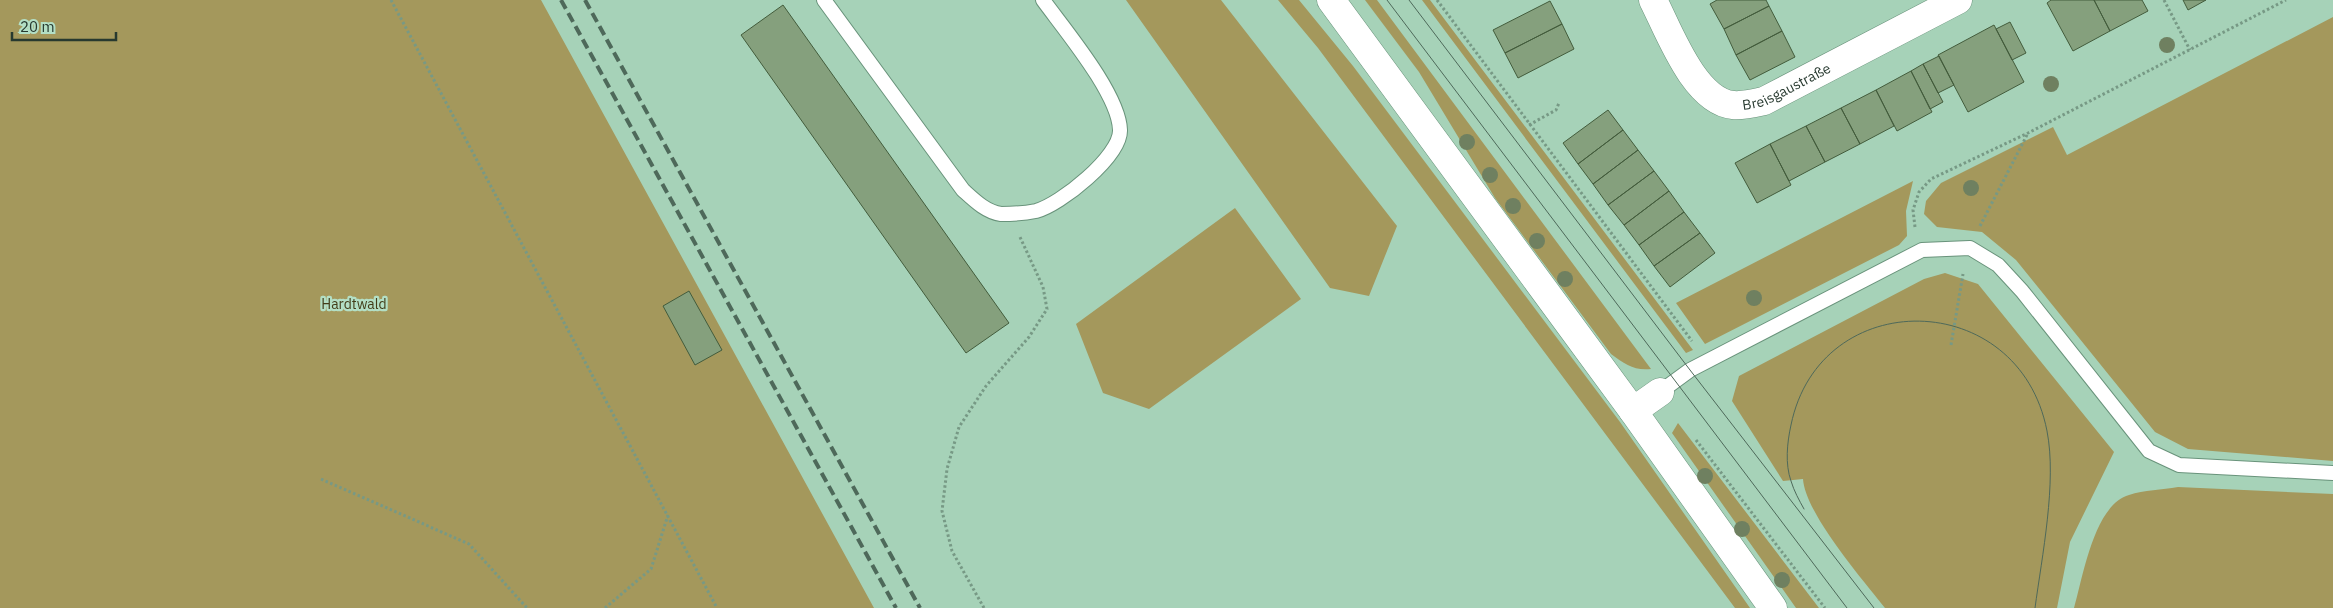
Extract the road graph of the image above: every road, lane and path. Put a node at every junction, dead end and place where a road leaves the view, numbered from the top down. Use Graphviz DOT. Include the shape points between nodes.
graph roads {
  1 [pos="391,0"];
  2 [pos="824,0"];
  3 [pos="1043,0"];
  4 [pos="1331,0"];
  5 [pos="1437,0"];
  6 [pos="1653,0"];
  7 [pos="1958,0"];
  8 [pos="2164,0"];
  9 [pos="2286,0"];
  10 [pos="2190,50"];
  11 [pos="1559,103"];
  12 [pos="1529,125"];
  13 [pos="2028,132"];
  14 [pos="1009,213"];
  15 [pos="1970,248"];
  16 [pos="1922,250"];
  17 [pos="1952,345"];
  18 [pos="1706,362"];
  19 [pos="1660,392"];
  20 [pos="1633,410"];
  21 [pos="1692,434"];
  22 [pos="2333,473"];
  23 [pos="322,480"];
  24 [pos="668,515"];
  25 [pos="527,608"];
  26 [pos="605,608"];
  27 [pos="717,608"];
  28 [pos="984,608"];
  29 [pos="1773,608"];
  30 [pos="1825,608"];
  1 -- 24 [label="path"];
  2 -- 14 [label="lane" via="963,190 982,207 1001,214"];
  3 -- 14 [label="lane" via="1093,70 1116,109 1120,131 1110,156 1073,190 1036,211"];
  4 -- 20 [label="street"];
  5 -- 12 [label="path"];
  6 -- 7 [label="street, Breisgaustraße" via="1692,77 1710,96 1733,105 1764,101"];
  8 -- 10 [label="path"];
  9 -- 10 [label="path"];
  10 -- 13 [label="path"];
  11 -- 12 [label="path" via="1556,110"];
  12 -- 18 [label="path"];
  13 -- 15 [label="path"];
  13 -- 16 [label="path" via="1931,179 1919,192 1913,210"];
  14 -- 28 [label="path" via="1043,287 1047,309 1029,337 986,386 959,427 947,468 942,511 952,551"];
  15 -- 16 [label="lane"];
  15 -- 17 [label="path" via="1961,282"];
  15 -- 22 [label="lane" via="1998,265 2022,291 2149,451 2179,465"];
  16 -- 18 [label="lane"];
  18 -- 19 [label="lane"];
  19 -- 20 [label="street"];
  20 -- 29 [label="street"];
  21 -- 30 [label="path"];
  23 -- 25 [label="path" via="469,544"];
  24 -- 26 [label="path" via="651,569"];
  24 -- 27 [label="path"];
}
